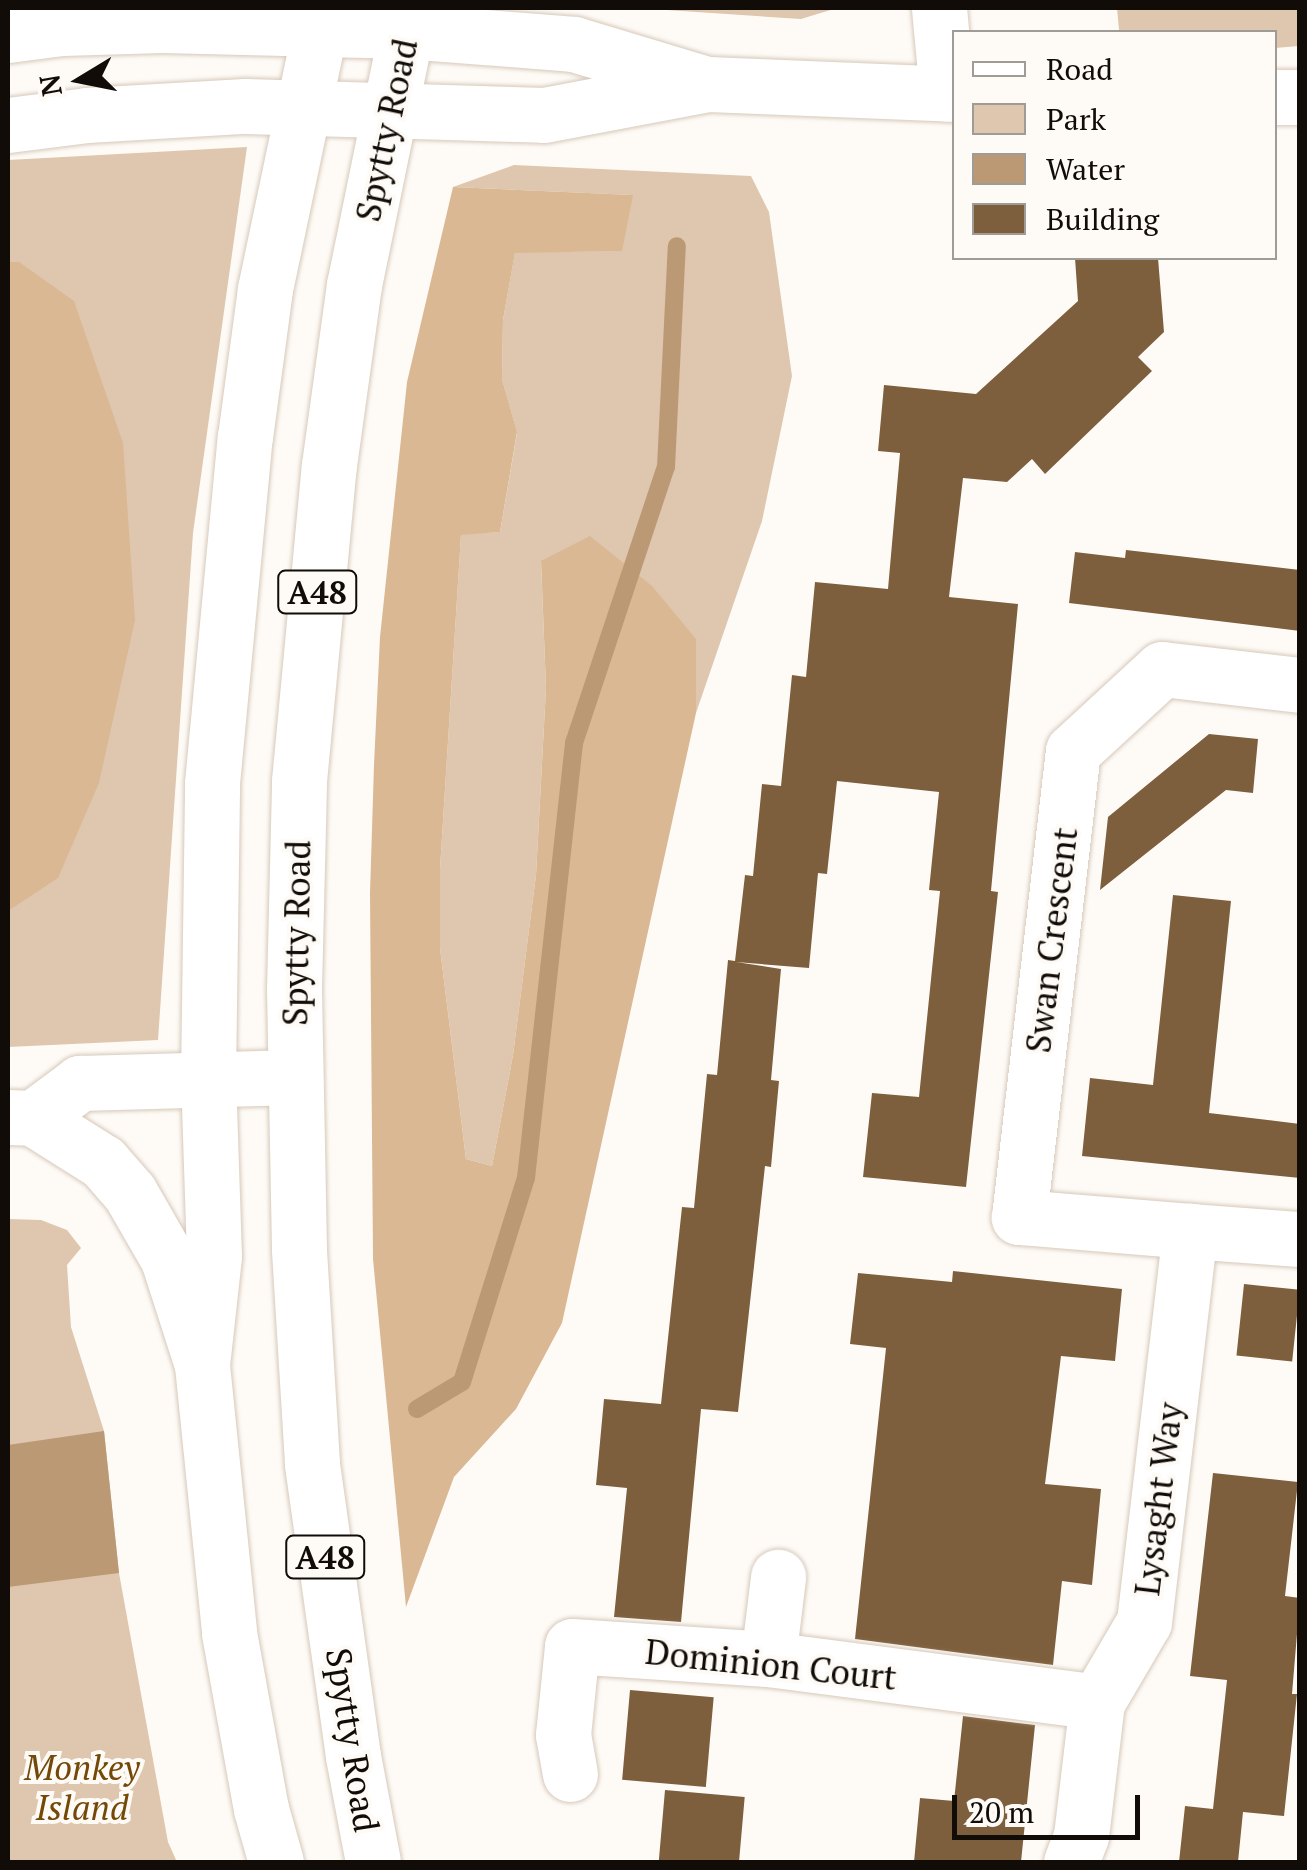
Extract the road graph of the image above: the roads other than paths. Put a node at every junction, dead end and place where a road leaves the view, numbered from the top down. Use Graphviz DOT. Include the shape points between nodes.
graph roads {
  1 [pos="939,8"];
  2 [pos="322,17"];
  3 [pos="409,19"];
  4 [pos="8,35"];
  5 [pos="708,84"];
  6 [pos="951,94"];
  7 [pos="300,108"];
  8 [pos="391,112"];
  9 [pos="8,125"];
  10 [pos="1300,685"];
  11 [pos="294,1077"];
  12 [pos="208,1078"];
  13 [pos="20,1118"];
  14 [pos="1190,1230"];
  15 [pos="1300,1239"];
  16 [pos="202,1365"];
  17 [pos="778,1577"];
  18 [pos="768,1659"];
  19 [pos="1097,1702"];
  20 [pos="570,1774"];
  21 [pos="276,1862"];
  22 [pos="373,1862"];
  23 [pos="1071,1862"];
  1 -- 6 [label="main road"];
  2 -- 3 [label="main road"];
  2 -- 4 [label="main road"];
  2 -- 7 [label="main road, A48"];
  3 -- 5 [label="main road" via="574,44"];
  3 -- 8 [label="main road, Spytty Road / A48"];
  5 -- 6 [label="main road"];
  5 -- 8 [label="main road" via="544,115"];
  7 -- 8 [label="main road"];
  7 -- 9 [label="main road" via="87,115"];
  7 -- 12 [label="main road, A48" via="264,289 212,783"];
  8 -- 11 [label="main road, Spytty Road / A48" via="354,285 298,782"];
  10 -- 14 [label="main road, Swan Crescent" via="1162,670 1073,751 1020,1216"];
  11 -- 12 [label="main road, A48"];
  11 -- 22 [label="main road, Spytty Road / A48" via="312,1463"];
  12 -- 13 [label="main road, A48" via="80,1083"];
  12 -- 16 [label="main road, A48" via="214,1256"];
  13 -- 16 [label="main road, A48" via="103,1162 130,1193 168,1259"];
  14 -- 15 [label="main road"];
  14 -- 19 [label="main road, Lysaght Way" via="1144,1622"];
  16 -- 21 [label="main road, A48" via="229,1634"];
  17 -- 18 [label="main road"];
  18 -- 19 [label="main road, Dominion Court"];
  18 -- 20 [label="main road, Dominion Court" via="572,1646 563,1735"];
  19 -- 23 [label="main road, Lysaght Way" via="1081,1836"];
}
